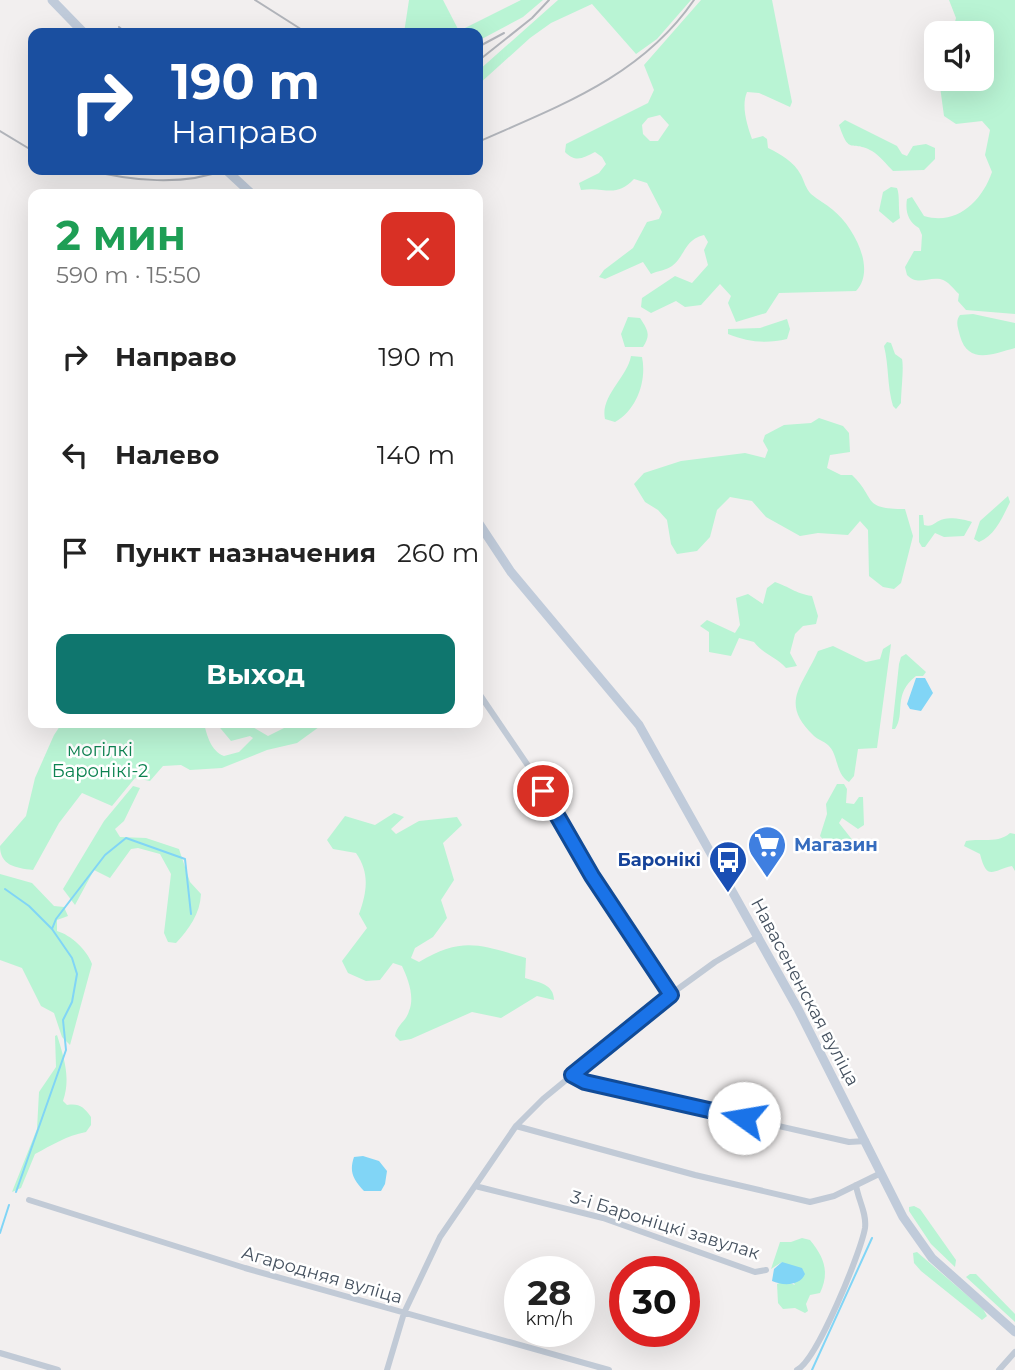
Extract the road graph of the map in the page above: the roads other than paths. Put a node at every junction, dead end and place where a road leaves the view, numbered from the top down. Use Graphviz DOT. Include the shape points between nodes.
graph roads {
  1 [pos="52,0"];
  2 [pos="79,28"];
  3 [pos="231,175"];
  4 [pos="247,189"];
  5 [pos="483,530"];
  6 [pos="483,699"];
  7 [pos="759,936"];
  8 [pos="671,995"];
  9 [pos="572,1075"];
  10 [pos="516,1126"];
  11 [pos="866,1142"];
  12 [pos="881,1173"];
  13 [pos="856,1185"];
  14 [pos="475,1186"];
  15 [pos="29,1200"];
  16 [pos="766,1270"];
  17 [pos="404,1313"];
  18 [pos="1015,1332"];
  19 [pos="1015,1352"];
  20 [pos="0,1353"];
  21 [pos="58,1370"];
  22 [pos="387,1370"];
  23 [pos="609,1370"];
  24 [pos="797,1370"];
  25 [pos="999,1370"];
  1 -- 2 [label="main road"];
  3 -- 4 [label="main road"];
  5 -- 7 [label="main road, Навасененская вуліца" via="511,572 639,724"];
  6 -- 8 [label="street"];
  7 -- 8 [label="street"];
  7 -- 11 [label="main road, Навасененская вуліца"];
  8 -- 9 [label="street"];
  9 -- 10 [label="street"];
  9 -- 11 [label="street" via="585,1082"];
  10 -- 13 [label="street" via="810,1202"];
  10 -- 14 [label="street"];
  11 -- 12 [label="main road, Навасененская вуліца"];
  12 -- 13 [label="street"];
  12 -- 18 [label="main road, Навасененская вуліца" via="903,1217 932,1258"];
  13 -- 24 [label="street" via="865,1227 855,1259 810,1357"];
  14 -- 16 [label="street, 3-і Бароніцкі завулак" via="603,1218 755,1272"];
  14 -- 17 [label="street" via="440,1237"];
  15 -- 17 [label="street, Агародняя вуліца"];
  17 -- 22 [label="street"];
  17 -- 23 [label="street, Агародняя вуліца"];
  19 -- 25 [label="street"];
  20 -- 21 [label="street"];
}
